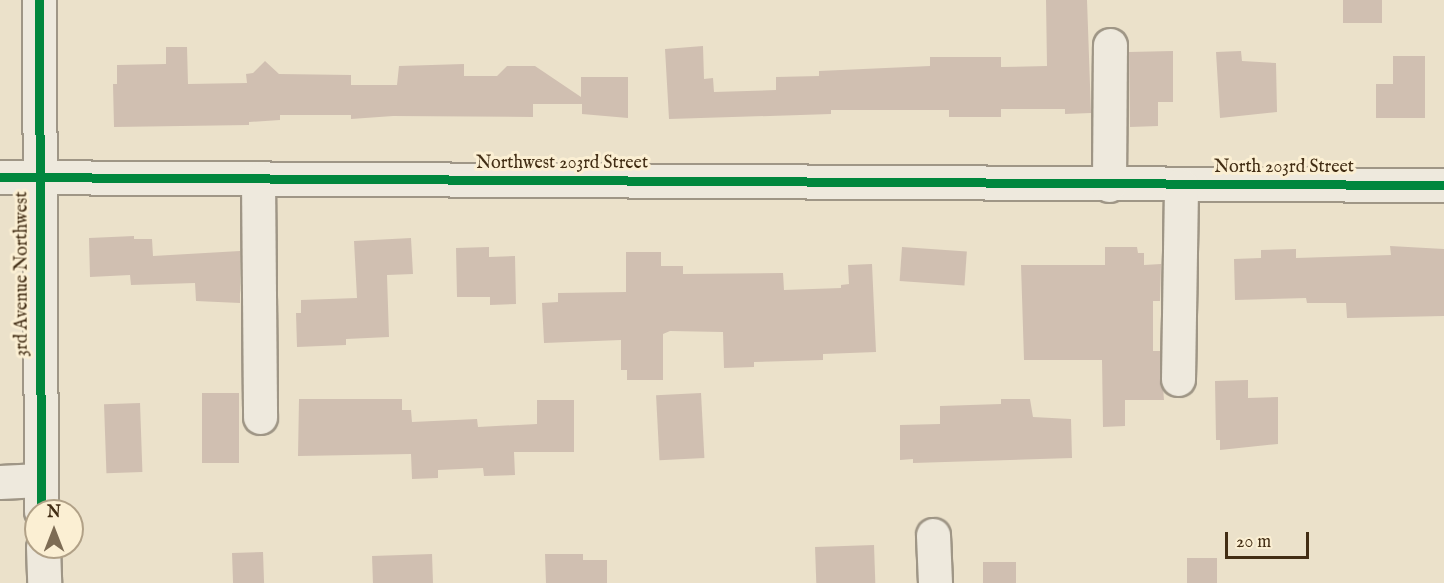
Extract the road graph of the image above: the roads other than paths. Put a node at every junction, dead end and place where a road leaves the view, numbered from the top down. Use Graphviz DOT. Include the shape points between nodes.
graph roads {
  1 [pos="39,0"];
  2 [pos="1110,45"];
  3 [pos="0,177"];
  4 [pos="40,177"];
  5 [pos="258,179"];
  6 [pos="1116,185"];
  7 [pos="1181,185"];
  8 [pos="1444,185"];
  9 [pos="1178,379"];
  10 [pos="260,417"];
  11 [pos="0,482"];
  12 [pos="41,495"];
  13 [pos="933,535"];
  14 [pos="43,559"];
  15 [pos="44,583"];
  16 [pos="934,583"];
  1 -- 4 [label="street, 3rd Avenue Northwest"];
  2 -- 6 [label="street"];
  3 -- 4 [label="street, Northwest 203rd Street"];
  4 -- 5 [label="street, Northwest 203rd Street"];
  4 -- 12 [label="street, 3rd Avenue Northwest"];
  5 -- 6 [label="street, Northwest 203rd Street"];
  5 -- 10 [label="street"];
  6 -- 7 [label="street, North 203rd Street"];
  7 -- 8 [label="street, North 203rd Street"];
  7 -- 9 [label="street"];
  11 -- 12 [label="street"];
  13 -- 16 [label="street"];
  14 -- 15 [label="street"];
}
